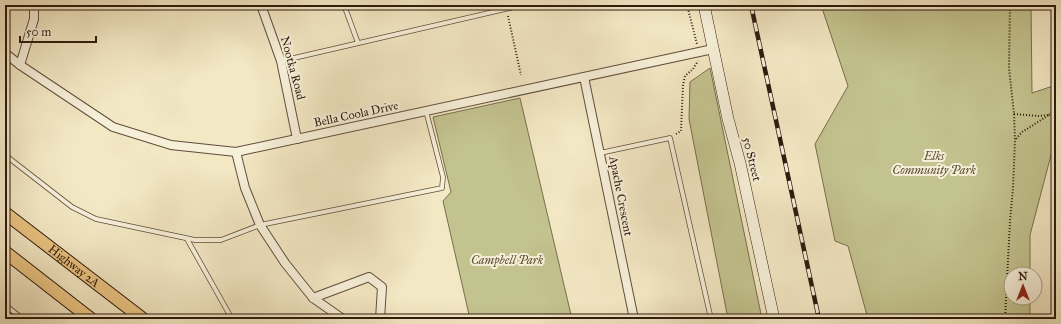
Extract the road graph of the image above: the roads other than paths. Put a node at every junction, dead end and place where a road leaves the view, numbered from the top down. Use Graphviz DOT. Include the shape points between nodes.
graph roads {
  1 [pos="34,5"];
  2 [pos="261,5"];
  3 [pos="344,5"];
  4 [pos="523,5"];
  5 [pos="704,5"];
  6 [pos="506,7"];
  7 [pos="358,43"];
  8 [pos="713,49"];
  9 [pos="5,53"];
  10 [pos="281,61"];
  11 [pos="20,66"];
  12 [pos="584,77"];
  13 [pos="426,111"];
  14 [pos="297,139"];
  15 [pos="236,152"];
  16 [pos="600,153"];
  17 [pos="5,155"];
  18 [pos="5,213"];
  19 [pos="260,225"];
  20 [pos="187,239"];
  21 [pos="5,252"];
  22 [pos="313,298"];
  23 [pos="5,305"];
  24 [pos="23,319"];
  25 [pos="91,319"];
  26 [pos="143,319"];
  27 [pos="232,319"];
  28 [pos="343,319"];
  29 [pos="380,319"];
  30 [pos="634,319"];
  31 [pos="710,319"];
  32 [pos="774,319"];
  1 -- 11 [label="street" via="34,20"];
  2 -- 10 [label="street, Nootka Road"];
  3 -- 7 [label="lane"];
  4 -- 6 [label="lane"];
  5 -- 8 [label="main road, 50 Street"];
  6 -- 7 [label="lane"];
  7 -- 10 [label="lane"];
  8 -- 12 [label="street, Bella Coola Drive"];
  8 -- 32 [label="main road, 50 Street"];
  9 -- 11 [label="street, Bella Coola Drive"];
  10 -- 14 [label="street, Nootka Road"];
  11 -- 15 [label="street, Bella Coola Drive" via="113,127 172,145"];
  12 -- 13 [label="street, Bella Coola Drive"];
  12 -- 16 [label="street, Apache Crescent"];
  13 -- 14 [label="street, Bella Coola Drive"];
  13 -- 19 [label="lane" via="443,177 442,188"];
  14 -- 15 [label="street, Bella Coola Drive"];
  15 -- 19 [label="street" via="245,188"];
  16 -- 30 [label="street, Apache Crescent"];
  16 -- 31 [label="lane" via="670,138"];
  17 -- 20 [label="lane" via="72,207 96,219"];
  18 -- 26 [label="main road, Highway 2A"];
  19 -- 20 [label="lane" via="221,240"];
  19 -- 22 [label="street" via="285,263"];
  20 -- 27 [label="lane"];
  21 -- 25 [label="main road"];
  22 -- 28 [label="street"];
  22 -- 29 [label="street" via="369,277 382,287"];
  23 -- 24 [label="lane"];
}
